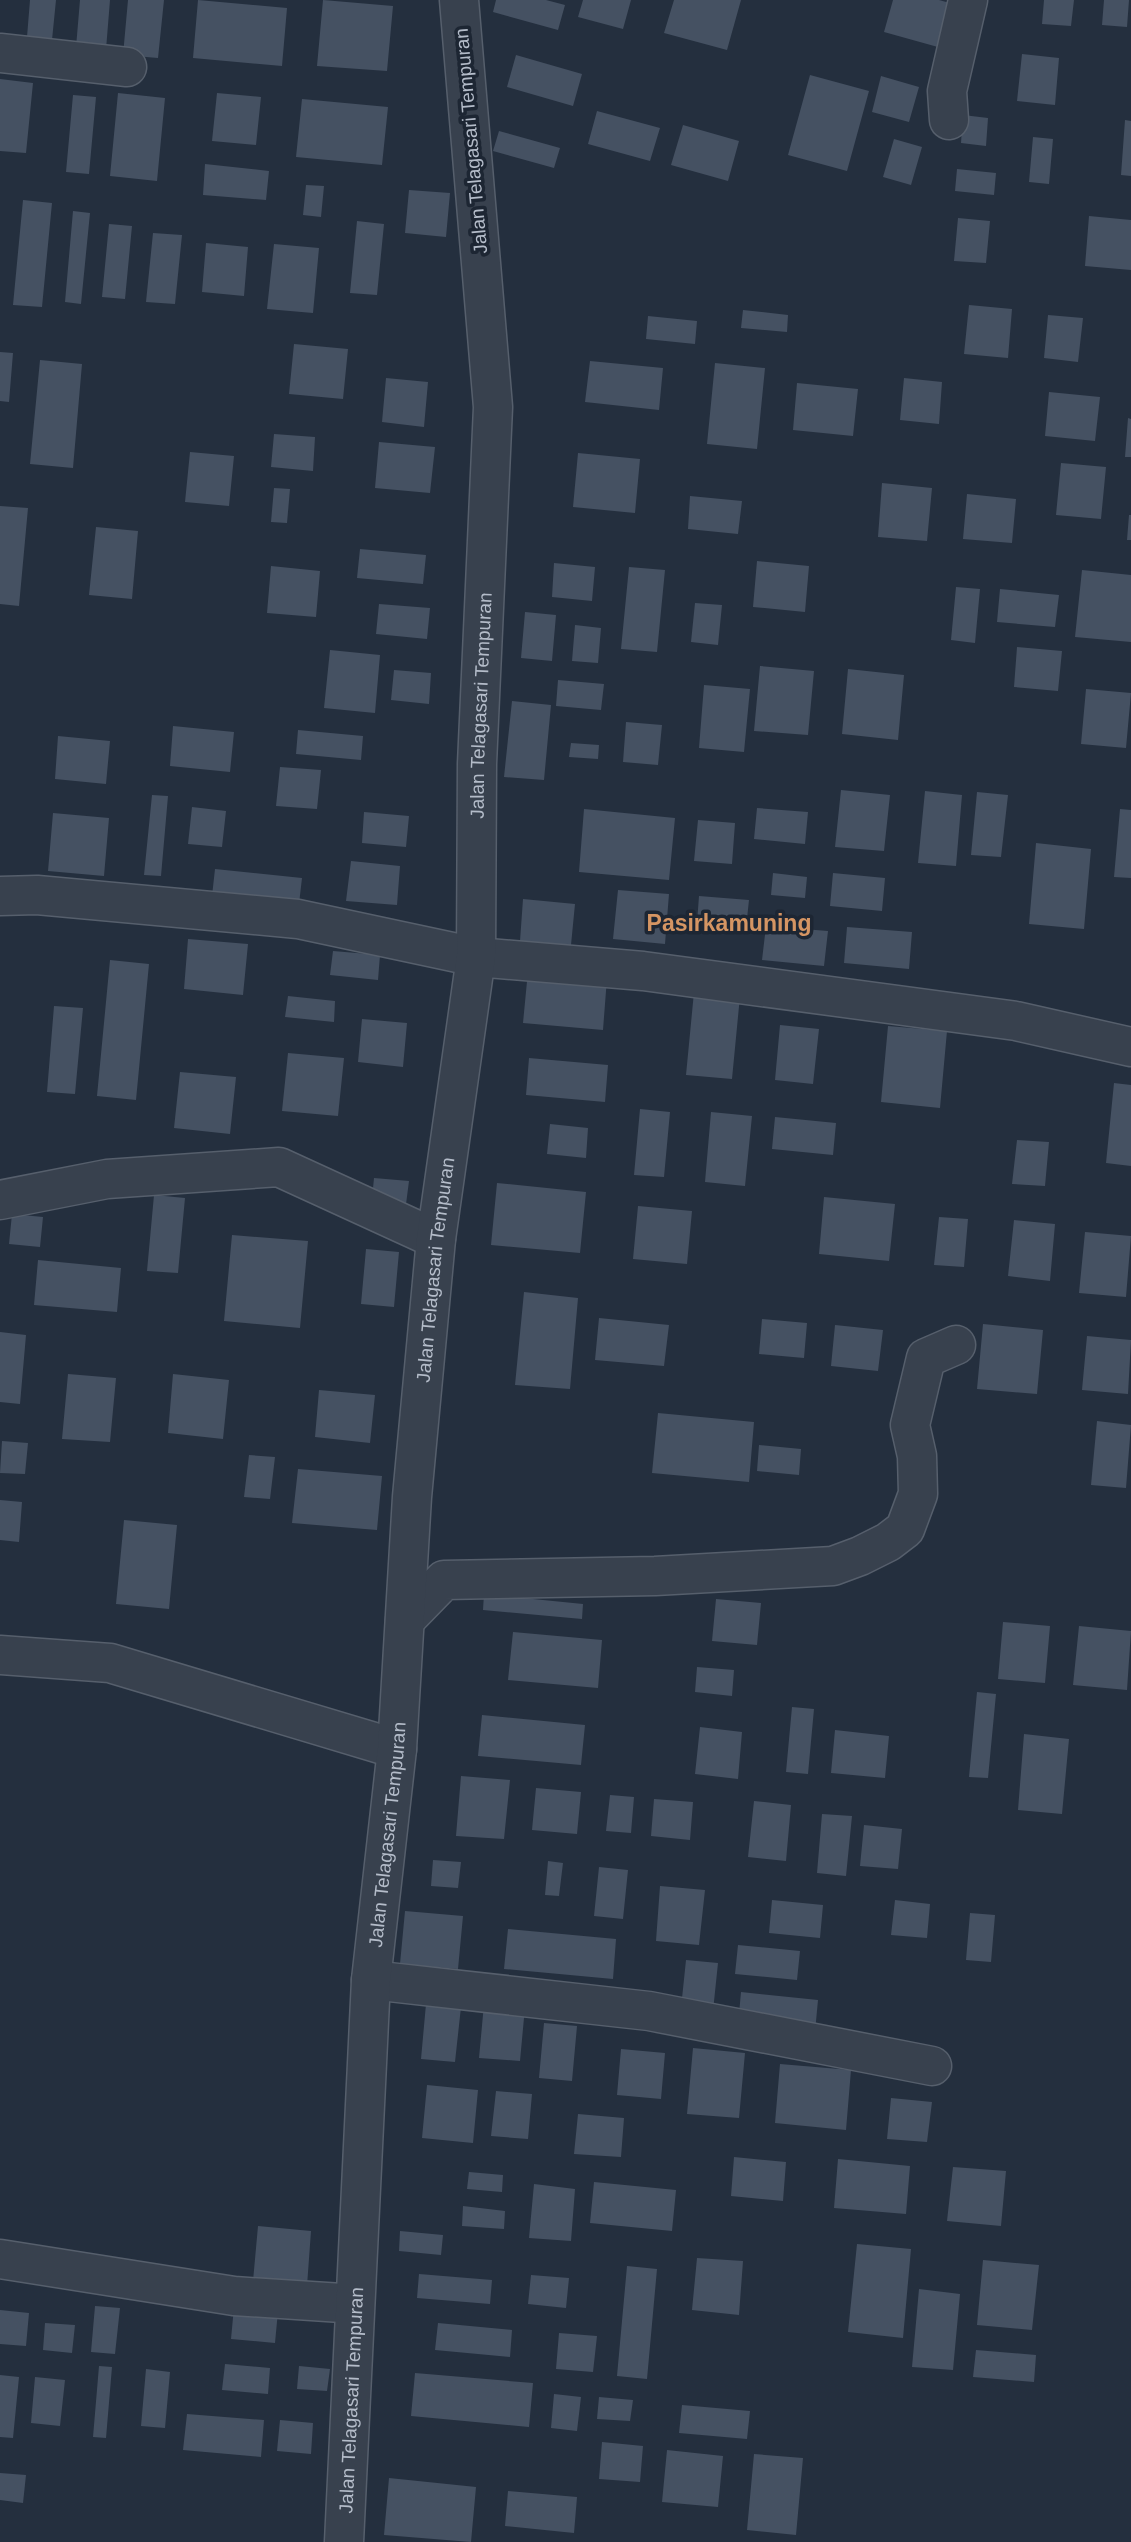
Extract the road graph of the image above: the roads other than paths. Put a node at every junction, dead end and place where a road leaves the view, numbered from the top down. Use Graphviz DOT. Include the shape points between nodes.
graph roads {
  1 [pos="459,0"];
  2 [pos="968,0"];
  3 [pos="0,53"];
  4 [pos="127,67"];
  5 [pos="949,120"];
  6 [pos="0,896"];
  7 [pos="476,957"];
  8 [pos="1131,1046"];
  9 [pos="0,1200"];
  10 [pos="436,1239"];
  11 [pos="956,1345"];
  12 [pos="405,1620"];
  13 [pos="0,1655"];
  14 [pos="397,1749"];
  15 [pos="372,1980"];
  16 [pos="932,2066"];
  17 [pos="0,2259"];
  18 [pos="342,2303"];
  19 [pos="344,2542"];
  1 -- 7 [label="street, Jalan Telagasari Tempuran" via="493,407 477,764"];
  2 -- 5 [label="street" via="947,91"];
  3 -- 4 [label="street"];
  6 -- 7 [label="street" via="37,895 298,919"];
  7 -- 8 [label="street" via="643,971 1016,1021"];
  7 -- 10 [label="street, Jalan Telagasari Tempuran"];
  9 -- 10 [label="street" via="107,1180 279,1167"];
  10 -- 12 [label="street, Jalan Telagasari Tempuran"];
  11 -- 12 [label="street" via="926,1358 910,1425 918,1493 905,1529 888,1542 833,1566 655,1576 444,1580"];
  12 -- 14 [label="street, Jalan Telagasari Tempuran"];
  13 -- 14 [label="street" via="110,1663"];
  14 -- 15 [label="street, Jalan Telagasari Tempuran"];
  15 -- 16 [label="street" via="649,2011"];
  15 -- 19 [label="street, Jalan Telagasari Tempuran"];
  17 -- 18 [label="street" via="234,2296"];
}
